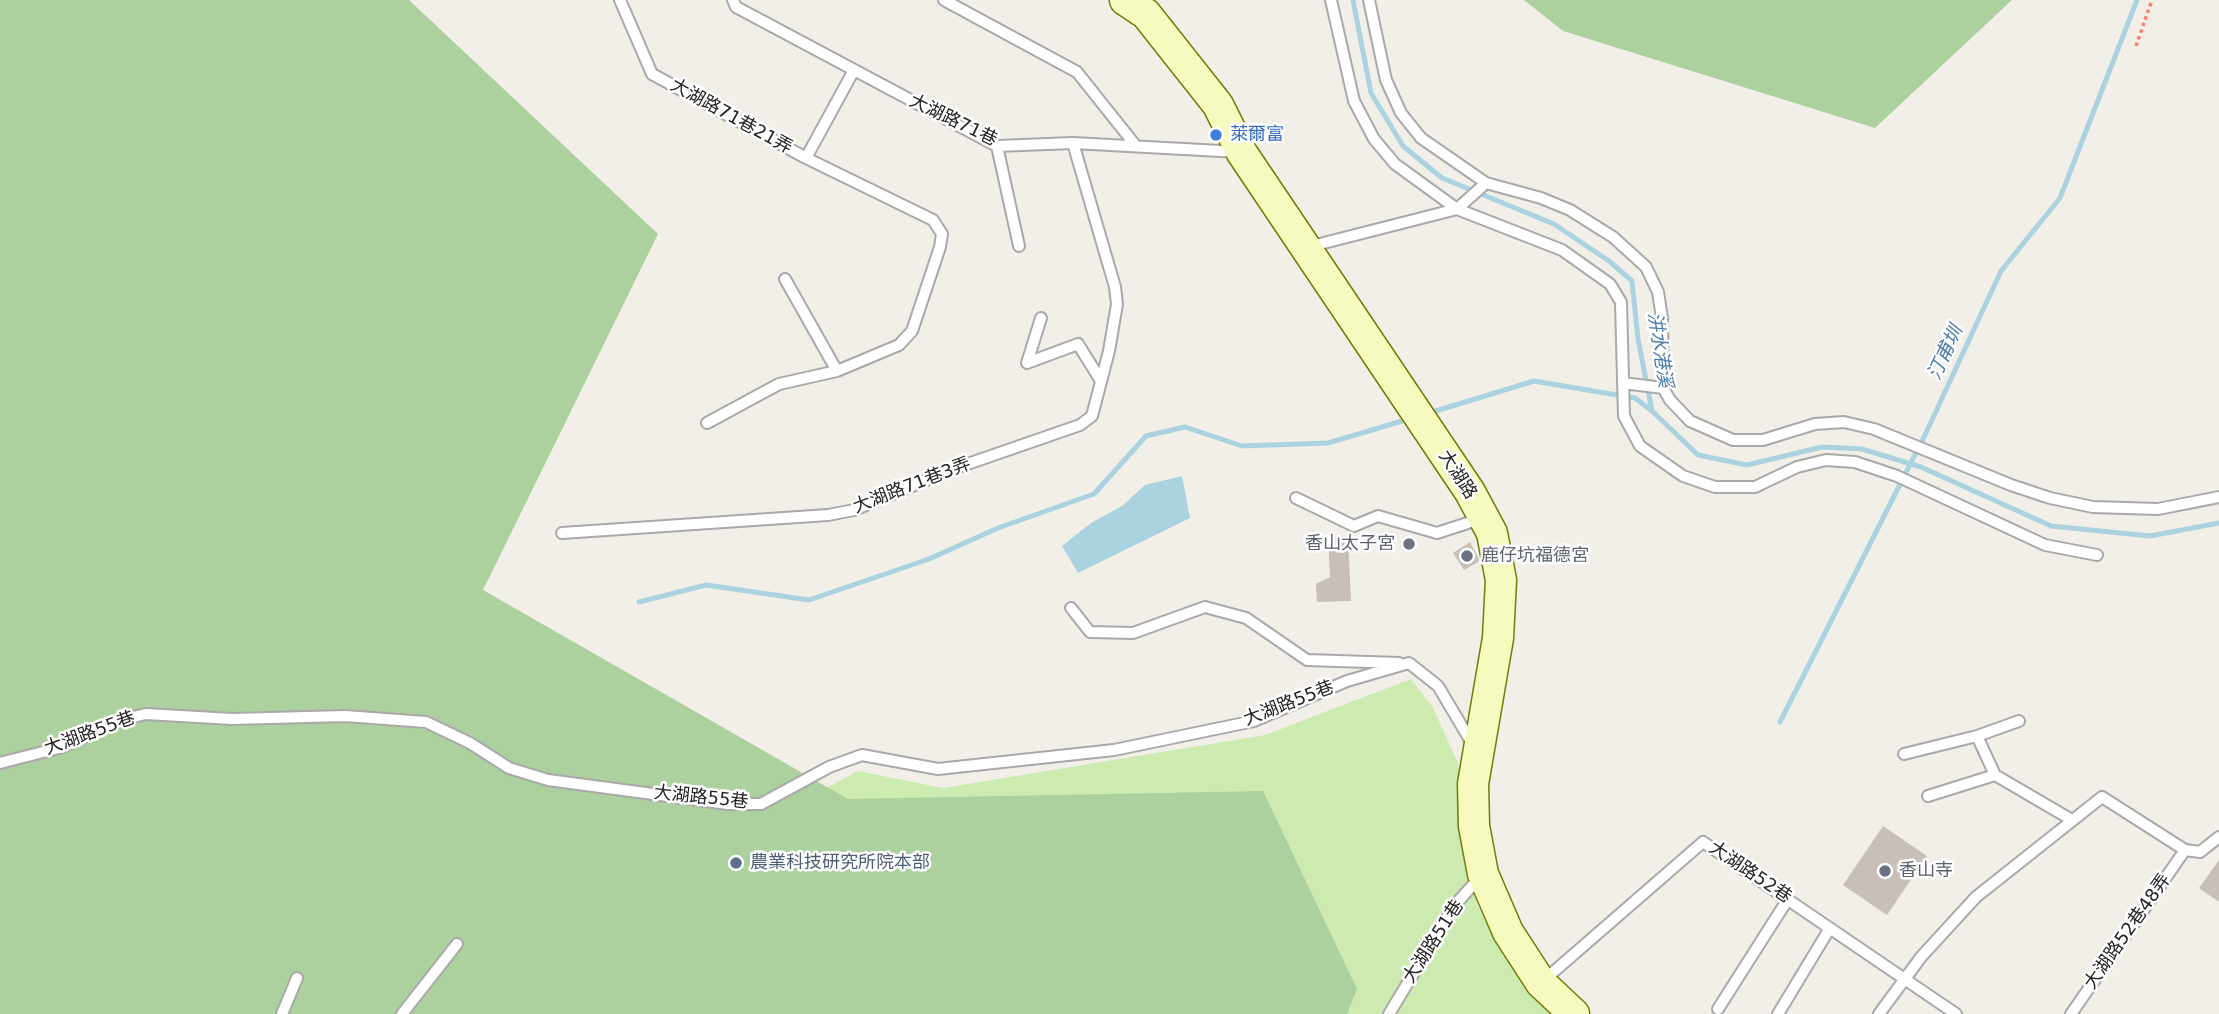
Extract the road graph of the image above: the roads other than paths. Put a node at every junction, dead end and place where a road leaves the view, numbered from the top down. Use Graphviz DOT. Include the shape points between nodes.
graph roads {
  1 [pos="620,0"];
  2 [pos="733,0"];
  3 [pos="944,0"];
  4 [pos="1125,0"];
  5 [pos="1331,0"];
  6 [pos="1369,0"];
  7 [pos="854,70"];
  8 [pos="1073,143"];
  9 [pos="997,146"];
  10 [pos="1136,146"];
  11 [pos="1241,153"];
  12 [pos="806,158"];
  13 [pos="1486,183"];
  14 [pos="1457,209"];
  15 [pos="1019,246"];
  16 [pos="1305,248"];
  17 [pos="785,279"];
  18 [pos="1041,318"];
  19 [pos="837,371"];
  20 [pos="1101,381"];
  21 [pos="1623,383"];
  22 [pos="1663,388"];
  23 [pos="707,423"];
  24 [pos="2219,497"];
  25 [pos="1296,498"];
  26 [pos="1484,518"];
  27 [pos="562,533"];
  28 [pos="2097,555"];
  29 [pos="1071,608"];
  30 [pos="1409,663"];
  31 [pos="2019,721"];
  32 [pos="1976,736"];
  33 [pos="1478,753"];
  34 [pos="1903,754"];
  35 [pos="0,762"];
  36 [pos="1995,775"];
  37 [pos="1928,796"];
  38 [pos="2072,820"];
  39 [pos="2219,837"];
  40 [pos="2185,850"];
  41 [pos="1483,874"];
  42 [pos="1787,899"];
  43 [pos="1830,928"];
  44 [pos="457,944"];
  45 [pos="297,978"];
  46 [pos="1904,979"];
  47 [pos="1541,983"];
  48 [pos="1718,1009"];
  49 [pos="282,1014"];
  50 [pos="402,1014"];
  51 [pos="1389,1014"];
  52 [pos="1574,1014"];
  53 [pos="1778,1014"];
  54 [pos="1879,1014"];
  55 [pos="1956,1014"];
  56 [pos="2070,1014"];
  1 -- 12 [label="lane, 大湖路71巷21弄" via="652,74"];
  2 -- 7 [label="lane, 大湖路71巷" via="736,7"];
  3 -- 10 [label="lane" via="1077,72"];
  4 -- 11 [label="street, 大湖路" via="1146,14 1191,69 1218,105"];
  5 -- 14 [label="lane" via="1354,101 1374,139 1395,164"];
  6 -- 13 [label="lane" via="1386,80 1401,113 1420,138"];
  7 -- 9 [label="lane, 大湖路71巷"];
  7 -- 12 [label="lane, 大湖路71巷21弄"];
  8 -- 9 [label="lane, 大湖路71巷"];
  8 -- 10 [label="lane, 大湖路71巷"];
  8 -- 20 [label="lane, 大湖路71巷3弄" via="1117,304"];
  9 -- 15 [label="lane"];
  10 -- 11 [label="lane, 大湖路71巷"];
  11 -- 16 [label="street, 大湖路"];
  12 -- 19 [label="lane, 大湖路71巷21弄" via="933,220 942,234 912,331 900,345"];
  13 -- 14 [label="lane"];
  13 -- 22 [label="lane" via="1570,210 1613,236 1646,267 1658,292 1662,318"];
  14 -- 16 [label="lane"];
  14 -- 21 [label="lane" via="1562,250 1610,284 1622,302"];
  16 -- 26 [label="street, 大湖路"];
  17 -- 19 [label="lane"];
  18 -- 20 [label="lane" via="1027,363 1078,344"];
  19 -- 23 [label="lane, 大湖路71巷21弄" via="779,384"];
  20 -- 27 [label="lane, 大湖路71巷3弄" via="1092,416 1080,425 854,510"];
  21 -- 22 [label="lane"];
  21 -- 28 [label="lane" via="1623,416 1640,446 1683,476 1715,487 1755,487 1797,467 1826,460 1855,462 1897,476 2045,545"];
  22 -- 24 [label="lane" via="1690,421 1733,440 1763,440 1815,424 1844,422 2071,503 2158,509"];
  25 -- 26 [label="lane" via="1354,526 1378,516 1437,533"];
  26 -- 33 [label="street, 大湖路" via="1492,533 1501,580 1498,638"];
  29 -- 30 [label="lane" via="1090,632 1133,633 1205,607 1246,618 1307,660"];
  30 -- 33 [label="lane" via="1438,686"];
  30 -- 35 [label="lane, 大湖路55巷" via="1347,681 1254,721 1114,750 938,769 862,755 828,767 761,804 728,804 548,780 509,768 426,722 345,716 232,719 146,714 120,720 63,747"];
  31 -- 32 [label="lane"];
  32 -- 34 [label="lane"];
  32 -- 36 [label="lane"];
  33 -- 41 [label="street, 大湖路" via="1474,826"];
  36 -- 37 [label="lane"];
  36 -- 38 [label="lane"];
  38 -- 40 [label="lane" via="2102,797"];
  38 -- 46 [label="lane" via="1976,897"];
  39 -- 40 [label="lane" via="2200,852"];
  40 -- 56 [label="lane, 大湖路52巷48弄"];
  41 -- 47 [label="street, 大湖路" via="1508,932"];
  41 -- 51 [label="lane, 大湖路51巷" via="1454,906"];
  42 -- 43 [label="lane, 大湖路52巷"];
  42 -- 47 [label="lane, 大湖路52巷" via="1703,842"];
  42 -- 48 [label="lane"];
  43 -- 46 [label="lane, 大湖路52巷"];
  43 -- 53 [label="lane"];
  44 -- 50 [label="lane"];
  45 -- 49 [label="lane"];
  46 -- 54 [label="lane"];
  46 -- 55 [label="lane, 大湖路52巷"];
  47 -- 52 [label="street, 大湖路"];
}
